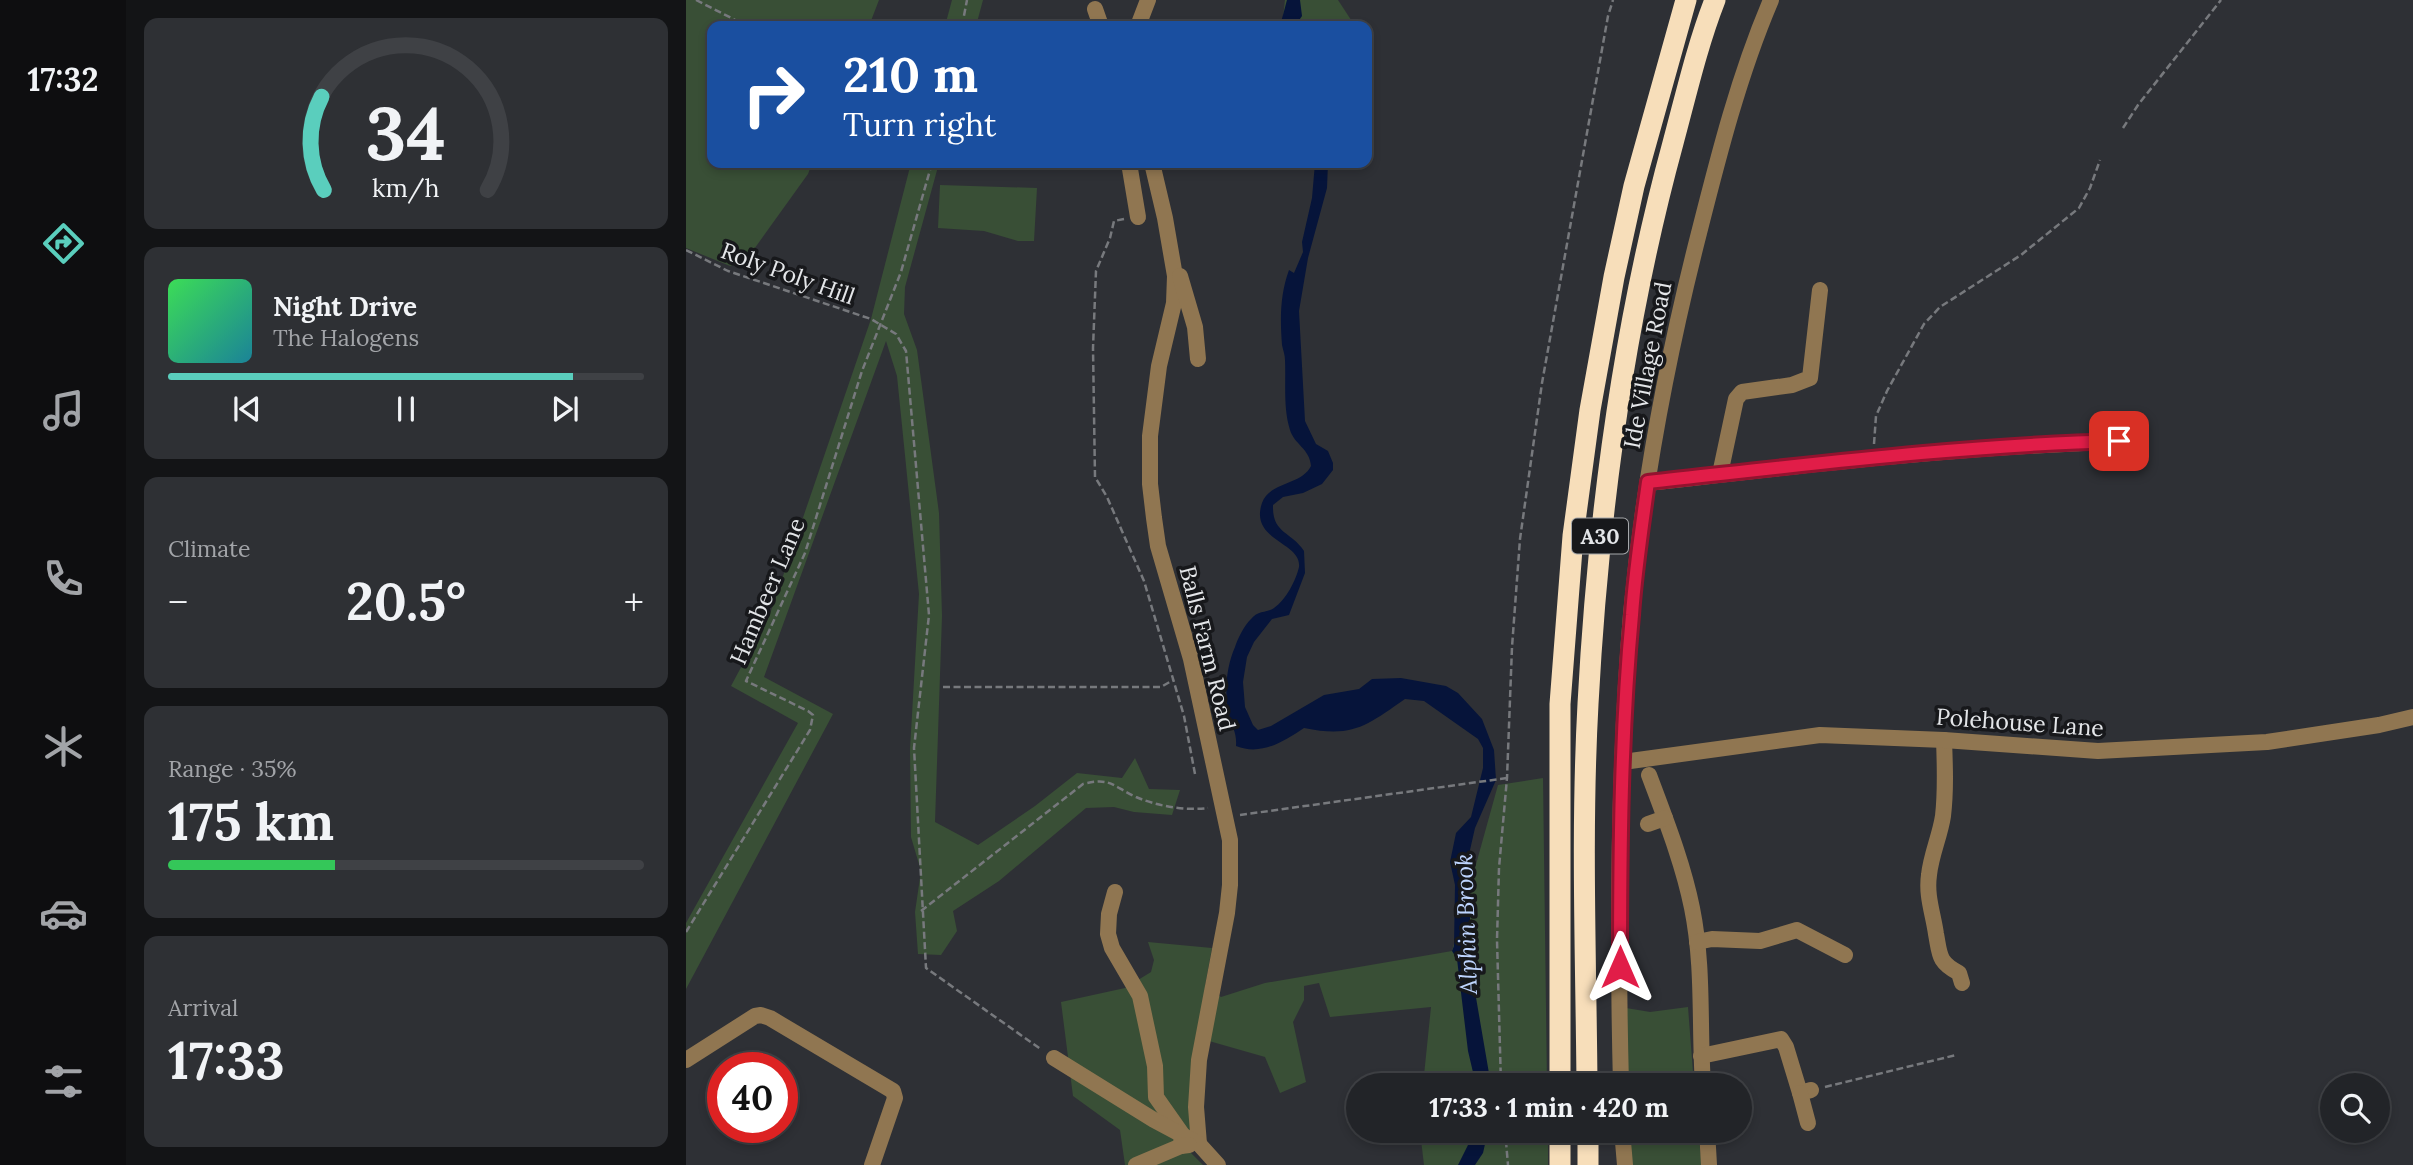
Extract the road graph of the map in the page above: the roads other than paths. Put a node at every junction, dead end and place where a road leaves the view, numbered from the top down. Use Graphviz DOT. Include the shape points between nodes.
graph roads {
  1 [pos="1148,0"];
  2 [pos="1686,0"];
  3 [pos="1715,0"];
  4 [pos="1771,0"];
  5 [pos="1095,9"];
  6 [pos="1099,21"];
  7 [pos="1140,21"];
  8 [pos="1130,168"];
  9 [pos="1153,168"];
  10 [pos="1138,217"];
  11 [pos="1172,268"];
  12 [pos="1820,290"];
  13 [pos="1198,359"];
  14 [pos="2141,440"];
  15 [pos="1720,474"];
  16 [pos="1648,482"];
  17 [pos="2413,717"];
  18 [pos="1944,740"];
  19 [pos="1623,762"];
  20 [pos="1649,775"];
  21 [pos="1665,818"];
  22 [pos="1648,824"];
  23 [pos="1115,892"];
  24 [pos="1696,942"];
  25 [pos="1845,955"];
  26 [pos="1962,983"];
  27 [pos="1701,1056"];
  28 [pos="1054,1058"];
  29 [pos="686,1060"];
  30 [pos="1560,1073"];
  31 [pos="1587,1073"];
  32 [pos="1621,1073"];
  33 [pos="1702,1073"];
  34 [pos="1808,1123"];
  35 [pos="1181,1140"];
  36 [pos="1560,1143"];
  37 [pos="1588,1143"];
  38 [pos="1623,1143"];
  39 [pos="1708,1143"];
  40 [pos="1199,1144"];
  41 [pos="872,1165"];
  42 [pos="1136,1165"];
  43 [pos="1218,1165"];
  44 [pos="1560,1165"];
  45 [pos="1588,1165"];
  46 [pos="1625,1165"];
  47 [pos="1709,1165"];
  1 -- 7 [label="street"];
  2 -- 30 [label="highway, A30" via="1614,276 1573,536 1560,704"];
  3 -- 31 [label="highway, A30" via="1639,282 1600,540 1587,706"];
  4 -- 16 [label="street, Ide Village Road" via="1728,118 1678,316"];
  5 -- 6 [label="street"];
  8 -- 10 [label="street"];
  9 -- 11 [label="street, Balls Farm Road"];
  11 -- 13 [label="street" via="1181,277 1195,327"];
  11 -- 40 [label="street, Balls Farm Road" via="1174,303 1153,403 1150,484 1158,546 1191,659 1230,840 1227,913 1199,1060"];
  12 -- 15 [label="street" via="1810,378 1742,392 1736,399"];
  14 -- 15 [label="street" via="2049,443"];
  15 -- 16 [label="street"];
  16 -- 19 [label="street, Ide Village Road" via="1632,612"];
  17 -- 18 [label="street, Polehouse Lane" via="2267,742 2098,751"];
  18 -- 19 [label="street, Polehouse Lane" via="1820,736"];
  18 -- 26 [label="street" via="1944,801 1928,896 1937,948"];
  19 -- 32 [label="street, Ide Village Road"];
  20 -- 21 [label="street"];
  21 -- 22 [label="street"];
  21 -- 24 [label="street" via="1692,907"];
  23 -- 35 [label="street" via="1108,934 1140,996 1155,1066 1156,1097"];
  24 -- 25 [label="street" via="1760,941 1797,930"];
  24 -- 27 [label="street" via="1702,998"];
  27 -- 33 [label="street"];
  27 -- 34 [label="street" via="1781,1039 1805,1091"];
  28 -- 35 [label="street"];
  29 -- 41 [label="street" via="755,1016 770,1018 893,1091 895,1098"];
  35 -- 40 [label="street"];
  35 -- 42 [label="street"];
  36 -- 44 [label="highway"];
  37 -- 45 [label="highway"];
  38 -- 46 [label="street"];
  39 -- 47 [label="street"];
  40 -- 43 [label="street"];
}
